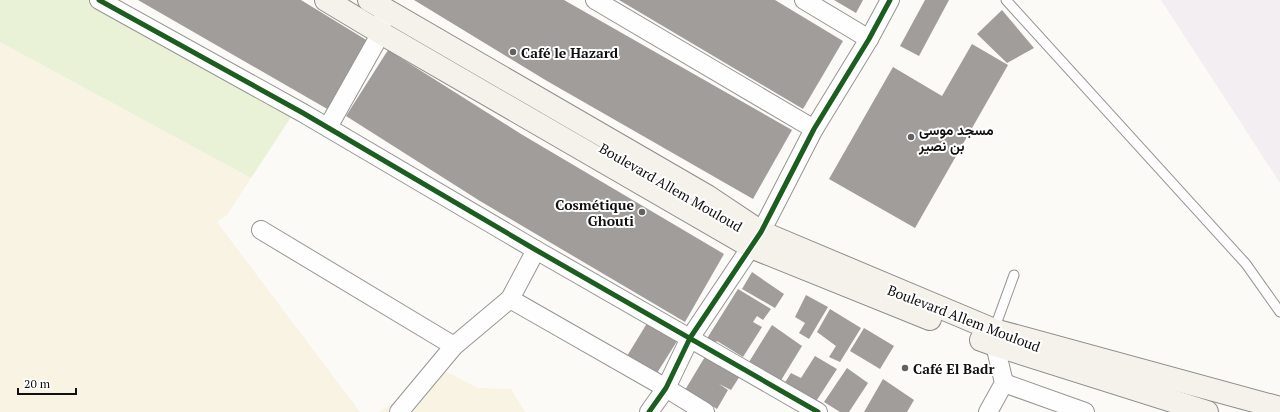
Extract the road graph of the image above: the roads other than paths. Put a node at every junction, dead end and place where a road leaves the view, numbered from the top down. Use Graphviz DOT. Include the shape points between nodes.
graph roads {
  1 [pos="99,0"];
  2 [pos="326,0"];
  3 [pos="595,0"];
  4 [pos="804,0"];
  5 [pos="890,0"];
  6 [pos="1006,0"];
  7 [pos="380,3"];
  8 [pos="380,34"];
  9 [pos="869,39"];
  10 [pos="328,127"];
  11 [pos="814,129"];
  12 [pos="261,230"];
  13 [pos="756,240"];
  14 [pos="536,250"];
  15 [pos="1014,275"];
  16 [pos="510,299"];
  17 [pos="1280,312"];
  18 [pos="994,337"];
  19 [pos="690,338"];
  20 [pos="454,346"];
  21 [pos="1004,383"];
  22 [pos="666,388"];
  23 [pos="1280,408"];
  24 [pos="399,412"];
  25 [pos="649,412"];
  26 [pos="705,412"];
  27 [pos="818,412"];
  28 [pos="988,412"];
  29 [pos="1085,412"];
  30 [pos="1207,412"];
  1 -- 10 [label="street"];
  2 -- 8 [label="main road, Boulevard Allem Mouloud"];
  3 -- 11 [label="street"];
  4 -- 9 [label="street"];
  5 -- 9 [label="street"];
  6 -- 17 [label="lane" via="1246,264"];
  7 -- 8 [label="street"];
  7 -- 13 [label="main road, Boulevard Allem Mouloud" via="707,196"];
  8 -- 10 [label="street"];
  8 -- 13 [label="main road, Boulevard Allem Mouloud"];
  9 -- 11 [label="street"];
  10 -- 14 [label="street"];
  11 -- 13 [label="street"];
  12 -- 20 [label="street"];
  13 -- 18 [label="main road, Boulevard Allem Mouloud"];
  13 -- 19 [label="street"];
  14 -- 16 [label="street"];
  14 -- 19 [label="street"];
  15 -- 18 [label="lane"];
  16 -- 20 [label="street"];
  16 -- 22 [label="street"];
  18 -- 21 [label="street"];
  18 -- 23 [label="main road, Boulevard Allem Mouloud"];
  18 -- 30 [label="main road, Boulevard Allem Mouloud"];
  19 -- 22 [label="street"];
  19 -- 27 [label="street"];
  20 -- 24 [label="street"];
  21 -- 28 [label="street"];
  21 -- 29 [label="street"];
  22 -- 25 [label="street"];
  22 -- 26 [label="street"];
}
